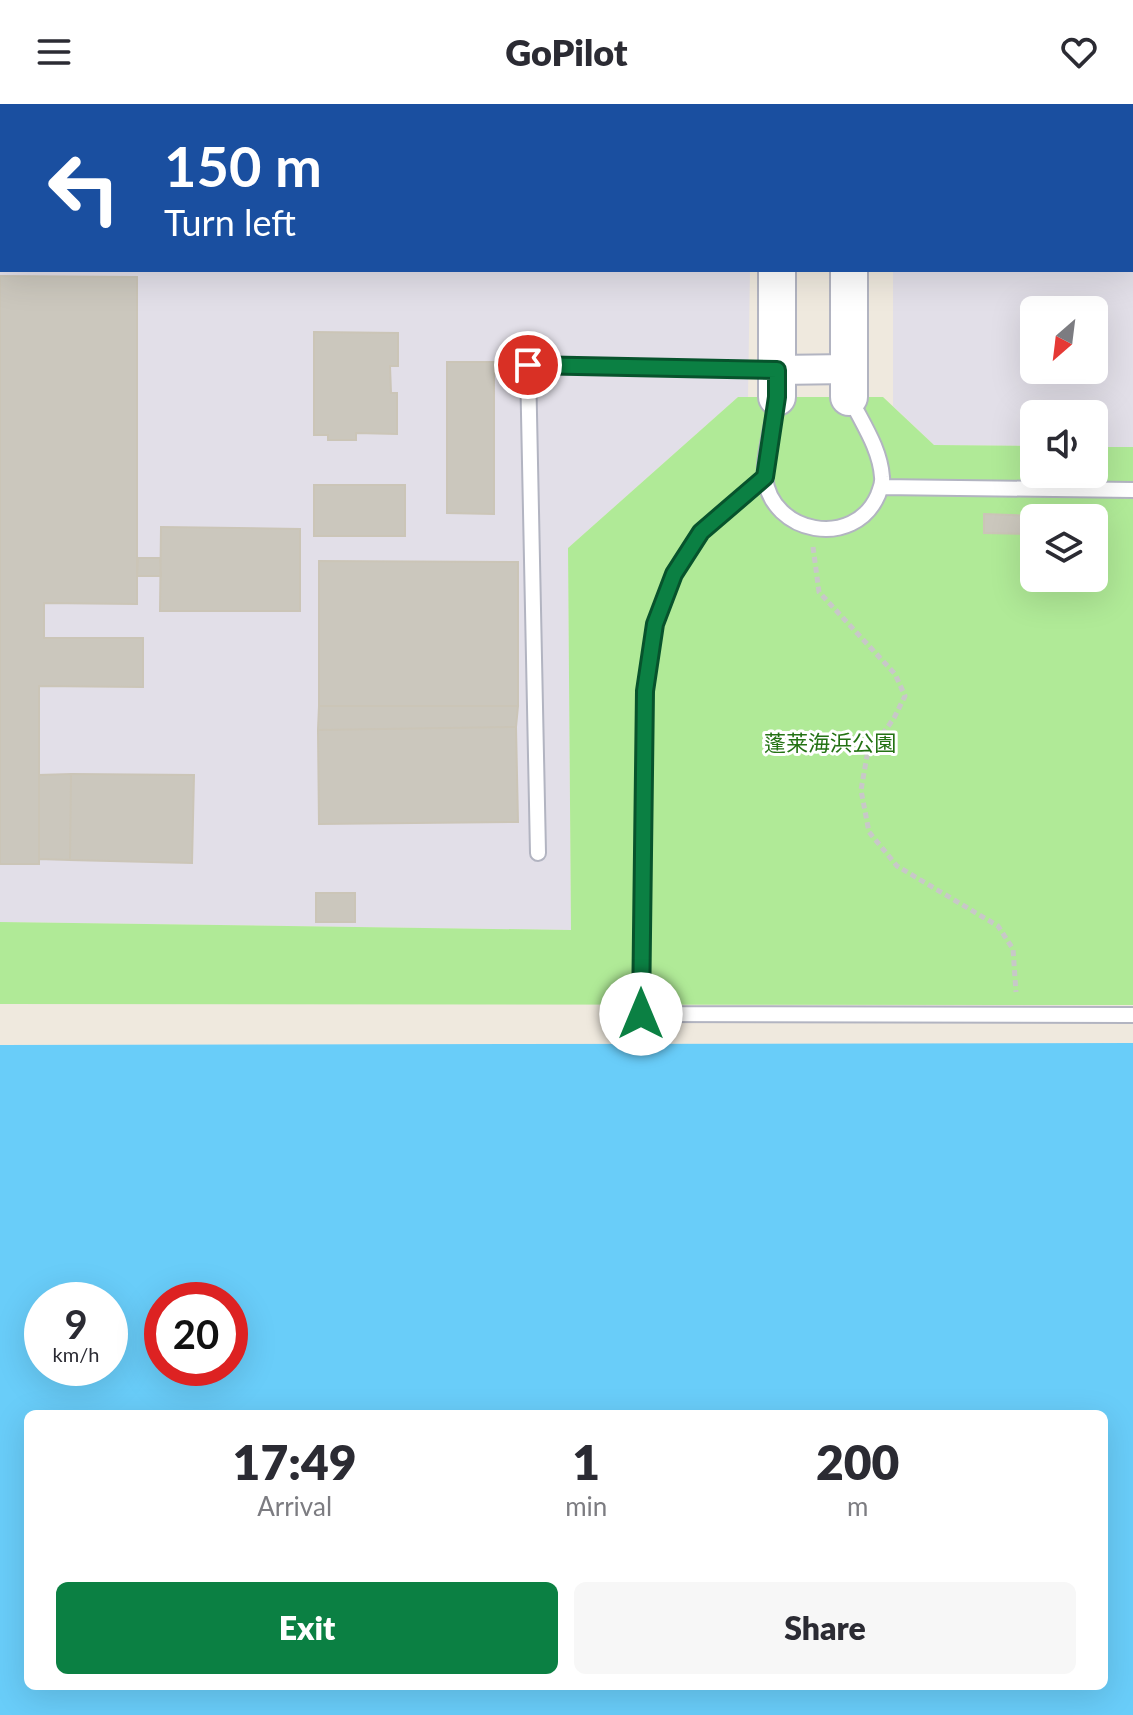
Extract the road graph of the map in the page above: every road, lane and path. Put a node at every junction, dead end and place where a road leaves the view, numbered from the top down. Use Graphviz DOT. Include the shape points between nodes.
graph roads {
  1 [pos="777,272"];
  2 [pos="849,272"];
  3 [pos="849,383"];
  4 [pos="777,384"];
  5 [pos="765,477"];
  6 [pos="881,487"];
  7 [pos="1133,490"];
  8 [pos="810,526"];
  9 [pos="538,853"];
  10 [pos="1018,1015"];
  11 [pos="1133,1015"];
  1 -- 4 [label="street"];
  2 -- 3 [label="street"];
  3 -- 4 [label="street"];
  3 -- 6 [label="lane" via="878,452"];
  4 -- 5 [label="lane"];
  4 -- 9 [label="lane" via="528,365"];
  5 -- 8 [label="lane" via="776,506 798,524"];
  5 -- 10 [label="lane" via="701,532 674,574 655,624 645,691 641,1014"];
  6 -- 7 [label="lane"];
  6 -- 8 [label="lane" via="873,505 851,526"];
  8 -- 10 [label="path" via="819,592 895,674 905,696 867,756 861,790 869,832 897,866 998,926 1013,949"];
  10 -- 11 [label="lane"];
}
